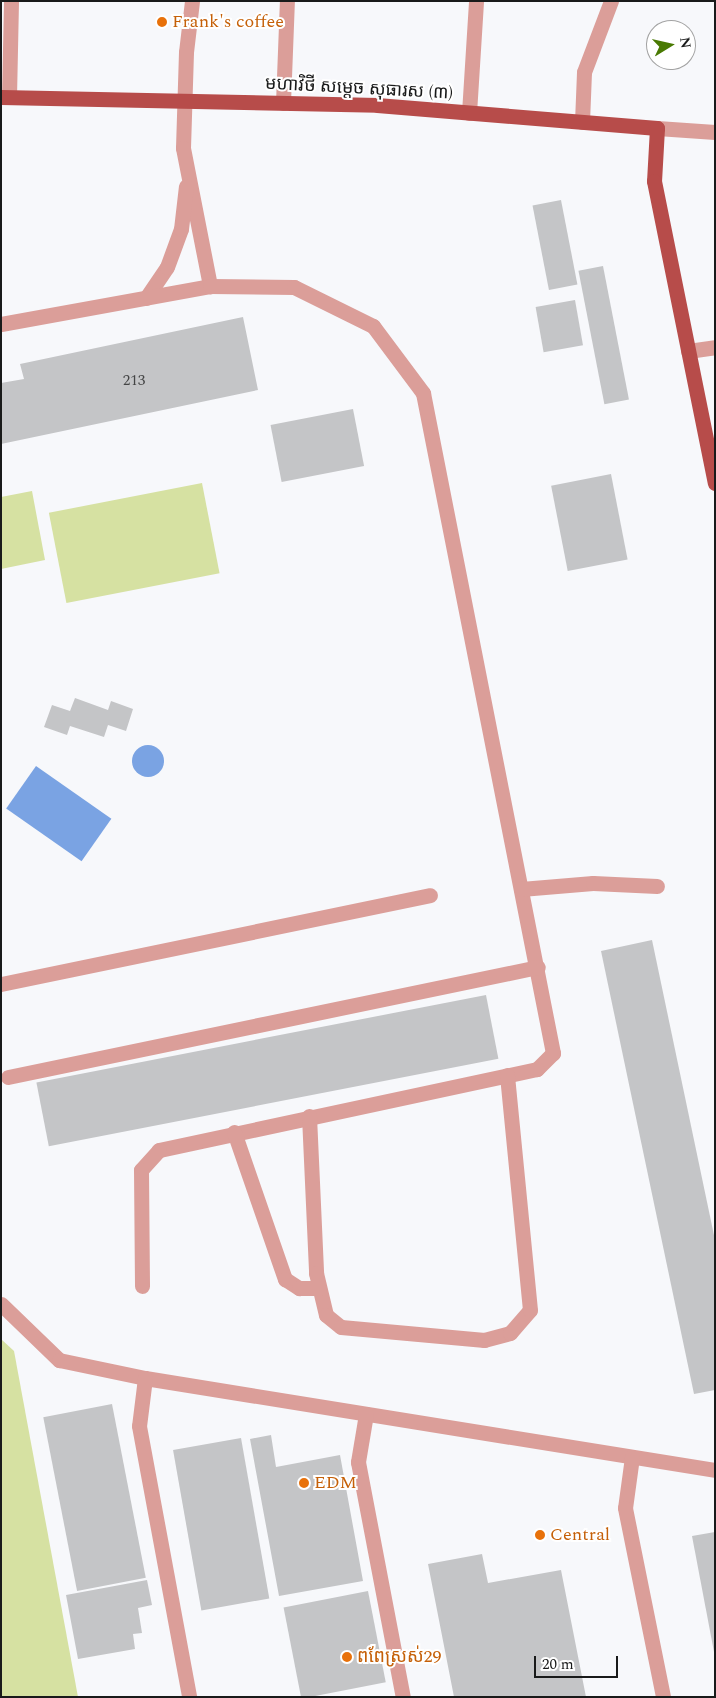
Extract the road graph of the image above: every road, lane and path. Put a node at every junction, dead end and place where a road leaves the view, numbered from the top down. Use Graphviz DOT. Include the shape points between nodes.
graph roads {
  1 [pos="11,1"];
  2 [pos="192,1"];
  3 [pos="287,1"];
  4 [pos="476,1"];
  5 [pos="611,1"];
  6 [pos="5,97"];
  7 [pos="184,101"];
  8 [pos="283,103"];
  9 [pos="469,113"];
  10 [pos="582,122"];
  11 [pos="657,128"];
  12 [pos="715,132"];
  13 [pos="188,170"];
  14 [pos="210,286"];
  15 [pos="146,298"];
  16 [pos="1,324"];
  17 [pos="715,347"];
  18 [pos="688,351"];
  19 [pos="715,483"];
  20 [pos="656,886"];
  21 [pos="521,889"];
  22 [pos="430,894"];
  23 [pos="538,967"];
  24 [pos="1,984"];
  25 [pos="507,1075"];
  26 [pos="8,1077"];
  27 [pos="309,1116"];
  28 [pos="234,1132"];
  29 [pos="142,1286"];
  30 [pos="319,1288"];
  31 [pos="1,1304"];
  32 [pos="145,1378"];
  33 [pos="366,1414"];
  34 [pos="632,1457"];
  35 [pos="715,1470"];
  36 [pos="188,1697"];
  37 [pos="403,1697"];
  38 [pos="663,1697"];
  1 -- 6 [label="street"];
  2 -- 7 [label="street"];
  3 -- 8 [label="street"];
  4 -- 9 [label="street"];
  5 -- 10 [label="street" via="584,72"];
  6 -- 7 [label="main road, មហាវិថី សម្តេច សុធារស (៣)"];
  7 -- 8 [label="main road, មហាវិថី សម្តេច សុធារស (៣)"];
  7 -- 13 [label="street" via="183,148"];
  8 -- 9 [label="main road, មហាវិថី សម្តេច សុធារស (៣)"];
  9 -- 10 [label="main road, មហាវិថី សម្តេច សុធារស (៣)"];
  10 -- 11 [label="main road, មហាវិថី សម្តេច សុធារស (៣)"];
  11 -- 12 [label="street, មហាវិថី សម្តេច សុធារស (៣)"];
  11 -- 18 [label="main road" via="654,181"];
  13 -- 14 [label="street"];
  13 -- 15 [label="street" via="181,229 167,267"];
  14 -- 15 [label="street"];
  14 -- 21 [label="street" via="294,288 373,326 423,393"];
  15 -- 16 [label="street"];
  17 -- 18 [label="street"];
  18 -- 19 [label="main road"];
  20 -- 21 [label="street" via="593,883"];
  21 -- 23 [label="street"];
  22 -- 24 [label="street"];
  23 -- 25 [label="street" via="553,1053 537,1068"];
  23 -- 26 [label="street"];
  25 -- 27 [label="street"];
  25 -- 30 [label="street" via="530,1310 510,1333 484,1340 341,1327 326,1315"];
  27 -- 28 [label="street"];
  27 -- 30 [label="street"];
  28 -- 29 [label="street" via="159,1150 141,1170"];
  28 -- 30 [label="street" via="285,1279 299,1288"];
  31 -- 32 [label="street" via="59,1360"];
  32 -- 33 [label="street"];
  32 -- 36 [label="street" via="139,1426"];
  33 -- 34 [label="street"];
  33 -- 37 [label="street" via="358,1462"];
  34 -- 35 [label="street"];
  34 -- 38 [label="street" via="625,1508"];
}
